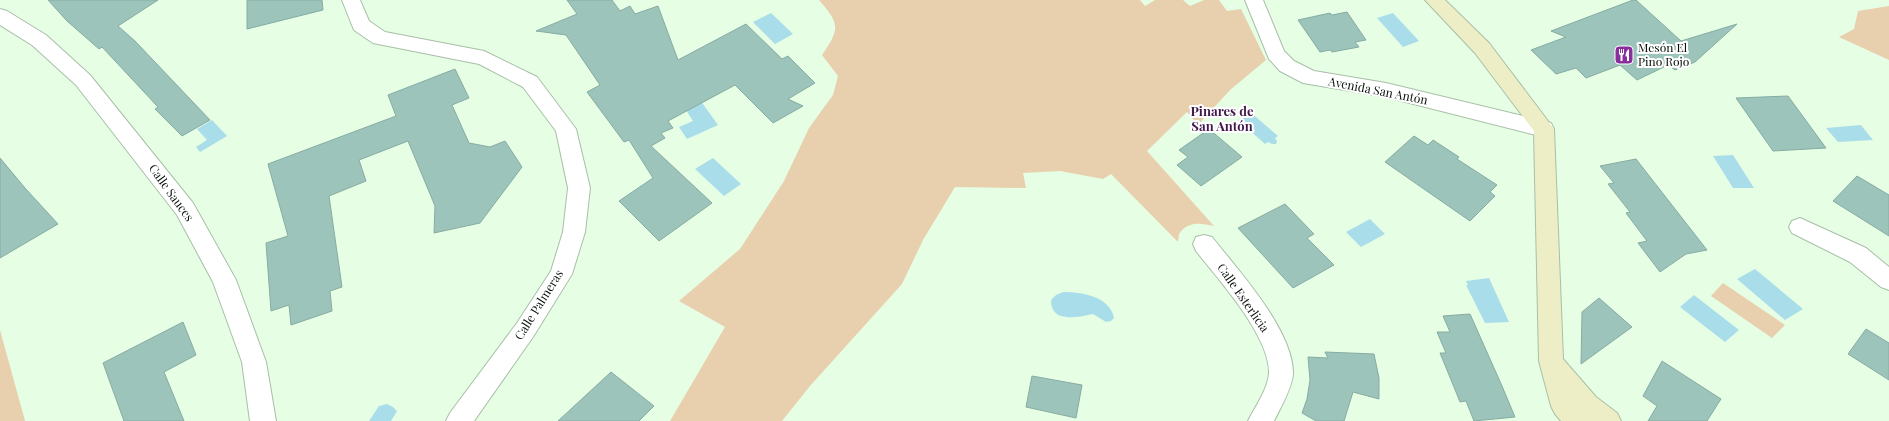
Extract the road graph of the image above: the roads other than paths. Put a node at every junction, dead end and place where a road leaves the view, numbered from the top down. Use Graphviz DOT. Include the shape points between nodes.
graph roads {
  1 [pos="351,0"];
  2 [pos="1254,0"];
  3 [pos="1434,0"];
  4 [pos="0,16"];
  5 [pos="1544,129"];
  6 [pos="1800,226"];
  7 [pos="1204,244"];
  8 [pos="1889,280"];
  9 [pos="1551,361"];
  10 [pos="263,421"];
  11 [pos="460,421"];
  12 [pos="1261,421"];
  13 [pos="1578,421"];
  14 [pos="1608,421"];
  1 -- 11 [label="street, Calle Palmeras" via="361,25 380,38 484,58 530,82 566,129 579,188 574,232 561,274 525,330 482,386"];
  2 -- 5 [label="street, Avenida San Antón" via="1276,54 1287,66 1310,78 1386,90"];
  3 -- 5 [label="street" via="1482,48"];
  4 -- 10 [label="street, Calle Sauces" via="39,40 83,80 185,209 224,280 254,362"];
  5 -- 9 [label="street"];
  6 -- 8 [label="street" via="1858,255"];
  7 -- 12 [label="street, Calle Esterlicia" via="1260,318 1278,351 1281,374"];
  9 -- 13 [label="street" via="1564,406"];
  9 -- 14 [label="street" via="1587,405"];
}
